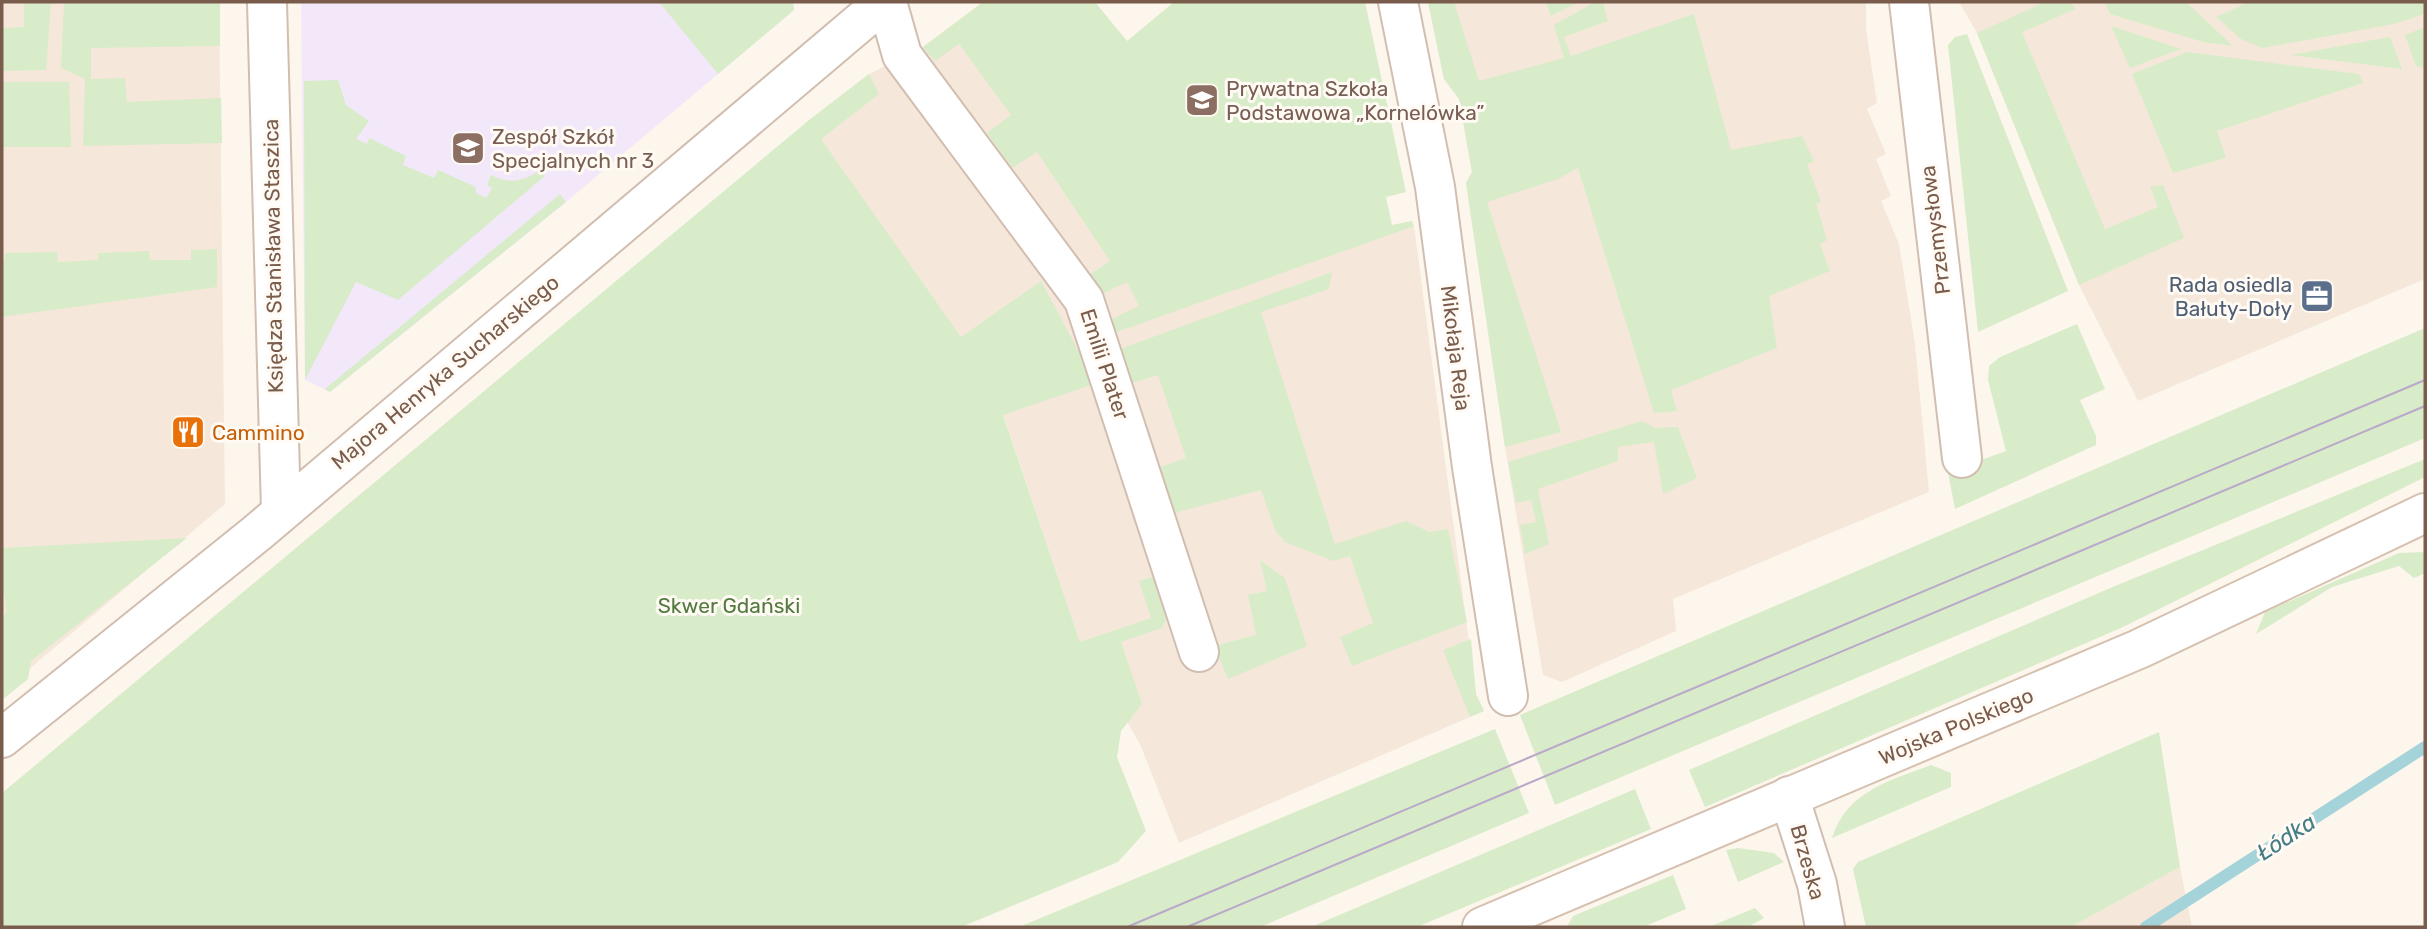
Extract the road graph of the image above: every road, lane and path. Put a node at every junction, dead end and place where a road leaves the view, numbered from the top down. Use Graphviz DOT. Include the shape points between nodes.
graph roads {
  1 [pos="267,2"];
  2 [pos="886,2"];
  3 [pos="1398,2"];
  4 [pos="1909,2"];
  5 [pos="1962,458"];
  6 [pos="281,511"];
  7 [pos="2425,513"];
  8 [pos="1199,652"];
  9 [pos="1507,696"];
  10 [pos="2,738"];
  11 [pos="1789,796"];
  12 [pos="1482,927"];
  13 [pos="1825,927"];
  1 -- 6 [label="street, Księdza Stanisława Staszica"];
  2 -- 6 [label="street, Majora Henryka Sucharskiego"];
  2 -- 8 [label="street, Emilii Plater" via="902,55 1084,300"];
  3 -- 9 [label="street, Mikołaja Reja" via="1435,187"];
  4 -- 5 [label="street, Przemysłowa"];
  6 -- 10 [label="street, Majora Henryka Sucharskiego"];
  7 -- 11 [label="street, Wojska Polskiego" via="2139,649"];
  11 -- 12 [label="street, Wojska Polskiego"];
  11 -- 13 [label="street, Brzeska" via="1817,884"];
}
